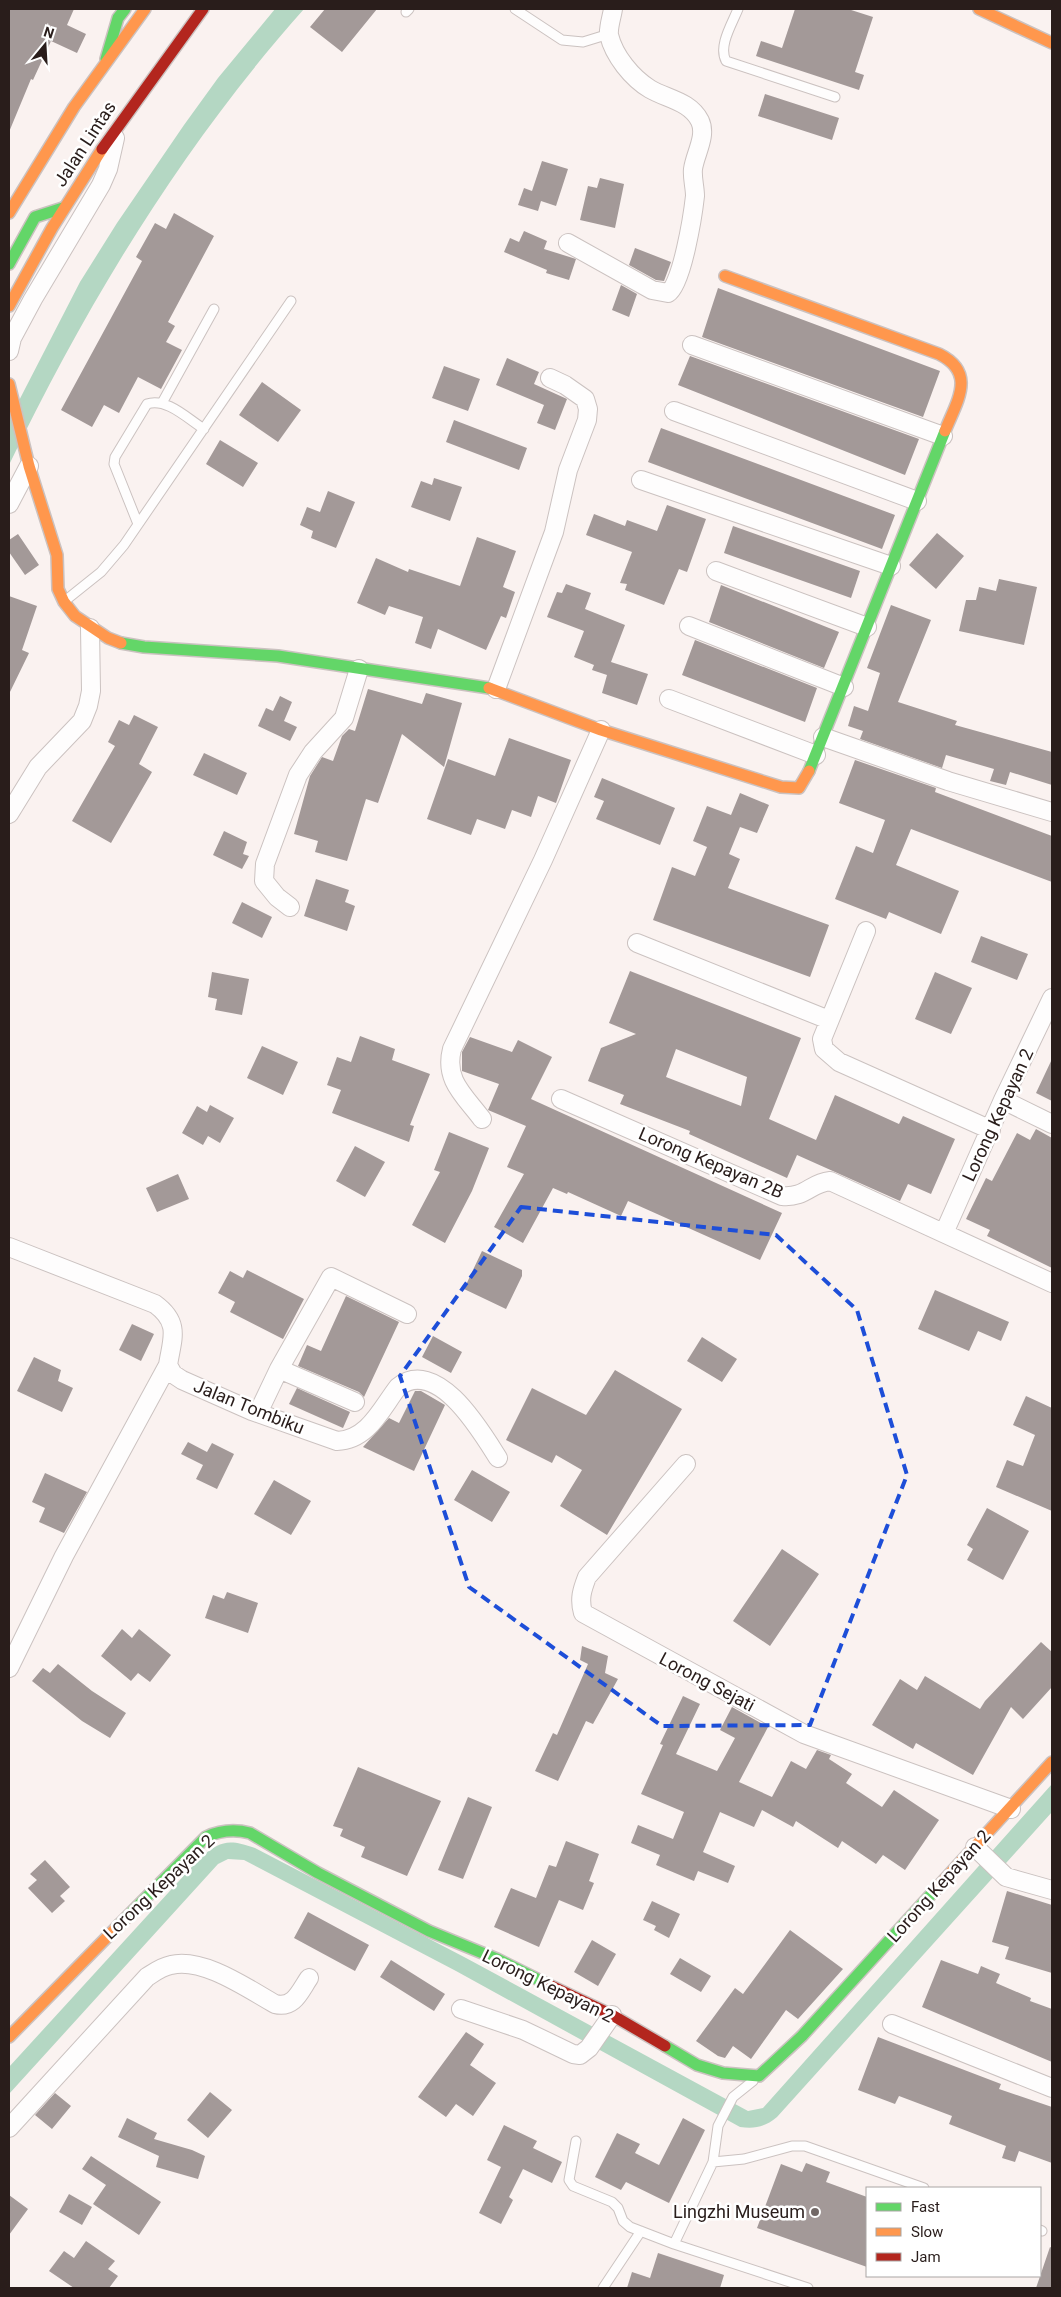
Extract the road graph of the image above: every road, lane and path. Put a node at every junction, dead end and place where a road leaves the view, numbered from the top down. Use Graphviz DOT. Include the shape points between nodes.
graph roads {
  1 [pos="125,9"];
  2 [pos="145,9"];
  3 [pos="203,9"];
  4 [pos="515,9"];
  5 [pos="613,9"];
  6 [pos="738,9"];
  7 [pos="979,9"];
  8 [pos="609,34"];
  9 [pos="1052,43"];
  10 [pos="105,61"];
  11 [pos="834,98"];
  12 [pos="117,126"];
  13 [pos="64,208"];
  14 [pos="9,213"];
  15 [pos="568,243"];
  16 [pos="9,264"];
  17 [pos="725,276"];
  18 [pos="290,301"];
  19 [pos="9,306"];
  20 [pos="214,309"];
  21 [pos="692,344"];
  22 [pos="9,351"];
  23 [pos="550,378"];
  24 [pos="9,384"];
  25 [pos="162,403"];
  26 [pos="11,405"];
  27 [pos="674,411"];
  28 [pos="204,429"];
  29 [pos="943,436"];
  30 [pos="29,466"];
  31 [pos="641,480"];
  32 [pos="917,501"];
  33 [pos="9,504"];
  34 [pos="138,524"];
  35 [pos="891,566"];
  36 [pos="716,571"];
  37 [pos="64,602"];
  38 [pos="689,626"];
  39 [pos="867,627"];
  40 [pos="90,628"];
  41 [pos="360,669"];
  42 [pos="844,687"];
  43 [pos="496,689"];
  44 [pos="669,699"];
  45 [pos="601,730"];
  46 [pos="823,737"];
  47 [pos="816,754"];
  48 [pos="1052,812"];
  49 [pos="9,814"];
  50 [pos="290,907"];
  51 [pos="866,932"];
  52 [pos="637,943"];
  53 [pos="1052,998"];
  54 [pos="829,1020"];
  55 [pos="560,1099"];
  56 [pos="1003,1100"];
  57 [pos="482,1119"];
  58 [pos="1052,1124"];
  59 [pos="991,1130"];
  60 [pos="944,1233"];
  61 [pos="9,1247"];
  62 [pos="1052,1283"];
  63 [pos="407,1314"];
  64 [pos="168,1365"];
  65 [pos="279,1369"];
  66 [pos="354,1402"];
  67 [pos="258,1413"];
  68 [pos="498,1458"];
  69 [pos="686,1464"];
  70 [pos="9,1668"];
  71 [pos="1052,1762"];
  72 [pos="1011,1808"];
  73 [pos="978,1851"];
  74 [pos="1052,1890"];
  75 [pos="309,1978"];
  76 [pos="462,2008"];
  77 [pos="607,2022"];
  78 [pos="892,2024"];
  79 [pos="9,2037"];
  80 [pos="759,2076"];
  81 [pos="1052,2088"];
  82 [pos="9,2128"];
  83 [pos="576,2141"];
  84 [pos="713,2162"];
  85 [pos="921,2187"];
  86 [pos="641,2231"];
  87 [pos="674,2244"];
  88 [pos="603,2288"];
  89 [pos="808,2288"];
  1 -- 10 [label="main road" via="118,18"];
  2 -- 10 [label="main road, Jalan Lintas"];
  3 -- 12 [label="main road, Jalan Lintas"];
  4 -- 8 [label="lane" via="562,40 583,42"];
  5 -- 8 [label="street"];
  6 -- 11 [label="lane" via="723,48 726,61"];
  7 -- 9 [label="main road"];
  8 -- 15 [label="street" via="623,64 639,80 650,89 681,102 701,122 702,133 693,170 695,194 687,246 675,284 668,293 652,290"];
  10 -- 14 [label="main road, Jalan Lintas"];
  12 -- 13 [label="main road, Jalan Lintas"];
  12 -- 22 [label="street" via="104,177 12,338"];
  13 -- 16 [label="main road" via="35,218"];
  13 -- 19 [label="main road, Jalan Lintas"];
  17 -- 29 [label="main road" via="951,359 962,375 962,388"];
  18 -- 28 [label="lane"];
  20 -- 25 [label="lane"];
  21 -- 29 [label="street"];
  23 -- 43 [label="street" via="585,400 587,420 568,470 554,532"];
  24 -- 26 [label="main road"];
  25 -- 28 [label="lane"];
  25 -- 34 [label="lane" via="154,401 147,404 115,457 114,464"];
  26 -- 30 [label="main road"];
  27 -- 32 [label="street"];
  28 -- 34 [label="lane"];
  29 -- 32 [label="main road"];
  30 -- 33 [label="street"];
  30 -- 37 [label="main road" via="57,555 58,589"];
  31 -- 35 [label="street"];
  32 -- 35 [label="main road"];
  34 -- 37 [label="lane" via="101,572"];
  35 -- 39 [label="main road"];
  36 -- 39 [label="street"];
  37 -- 40 [label="main road"];
  38 -- 42 [label="street"];
  39 -- 42 [label="main road"];
  40 -- 41 [label="main road" via="125,644 246,653"];
  40 -- 49 [label="street" via="91,691 82,721 38,768"];
  41 -- 43 [label="main road"];
  41 -- 50 [label="street" via="344,718 313,752 298,776 265,864 264,881"];
  42 -- 46 [label="main road"];
  43 -- 45 [label="main road"];
  44 -- 47 [label="street"];
  45 -- 47 [label="main road" via="786,788 799,788"];
  45 -- 57 [label="street" via="452,1049 448,1063 450,1074"];
  46 -- 47 [label="main road"];
  46 -- 48 [label="street" via="948,781"];
  51 -- 54 [label="street"];
  52 -- 54 [label="street"];
  53 -- 56 [label="street, Lorong Kepayan 2"];
  54 -- 59 [label="street" via="822,1039 824,1049 839,1062"];
  55 -- 60 [label="street, Lorong Kepayan 2B" via="782,1196 800,1195 820,1182 830,1181"];
  56 -- 58 [label="street"];
  56 -- 59 [label="street, Lorong Kepayan 2"];
  59 -- 60 [label="street, Lorong Kepayan 2"];
  60 -- 62 [label="street, Lorong Kepayan 2B"];
  61 -- 64 [label="street" via="155,1304 170,1317 174,1333"];
  63 -- 65 [label="street" via="331,1277"];
  64 -- 67 [label="street, Jalan Tombiku" via="182,1380"];
  64 -- 70 [label="street" via="64,1556"];
  65 -- 66 [label="street"];
  65 -- 67 [label="street"];
  67 -- 68 [label="street, Jalan Tombiku" via="330,1439 346,1441 365,1432 404,1382 435,1382 471,1418"];
  69 -- 72 [label="street, Lorong Sejati" via="588,1577 581,1590 583,1613 804,1734"];
  71 -- 72 [label="main road, Lorong Kepayan 2"];
  72 -- 73 [label="main road, Lorong Kepayan 2"];
  73 -- 74 [label="street" via="1006,1877"];
  73 -- 80 [label="main road, Lorong Kepayan 2" via="802,2036"];
  75 -- 82 [label="street" via="293,2001 283,2006 210,1970 188,1964 160,1968 147,1978"];
  76 -- 77 [label="street" via="580,2055 589,2048"];
  77 -- 79 [label="main road, Lorong Kepayan 2" via="497,1959 429,1931 250,1833 227,1829 206,1837"];
  77 -- 80 [label="main road, Lorong Kepayan 2" via="697,2065 723,2073"];
  78 -- 81 [label="street"];
  80 -- 84 [label="lane" via="733,2097 718,2126"];
  83 -- 86 [label="lane" via="568,2174 573,2186 612,2202 624,2222"];
  84 -- 85 [label="lane" via="805,2146"];
  84 -- 87 [label="lane"];
  86 -- 87 [label="lane"];
  86 -- 88 [label="lane"];
  87 -- 89 [label="lane"];
}
